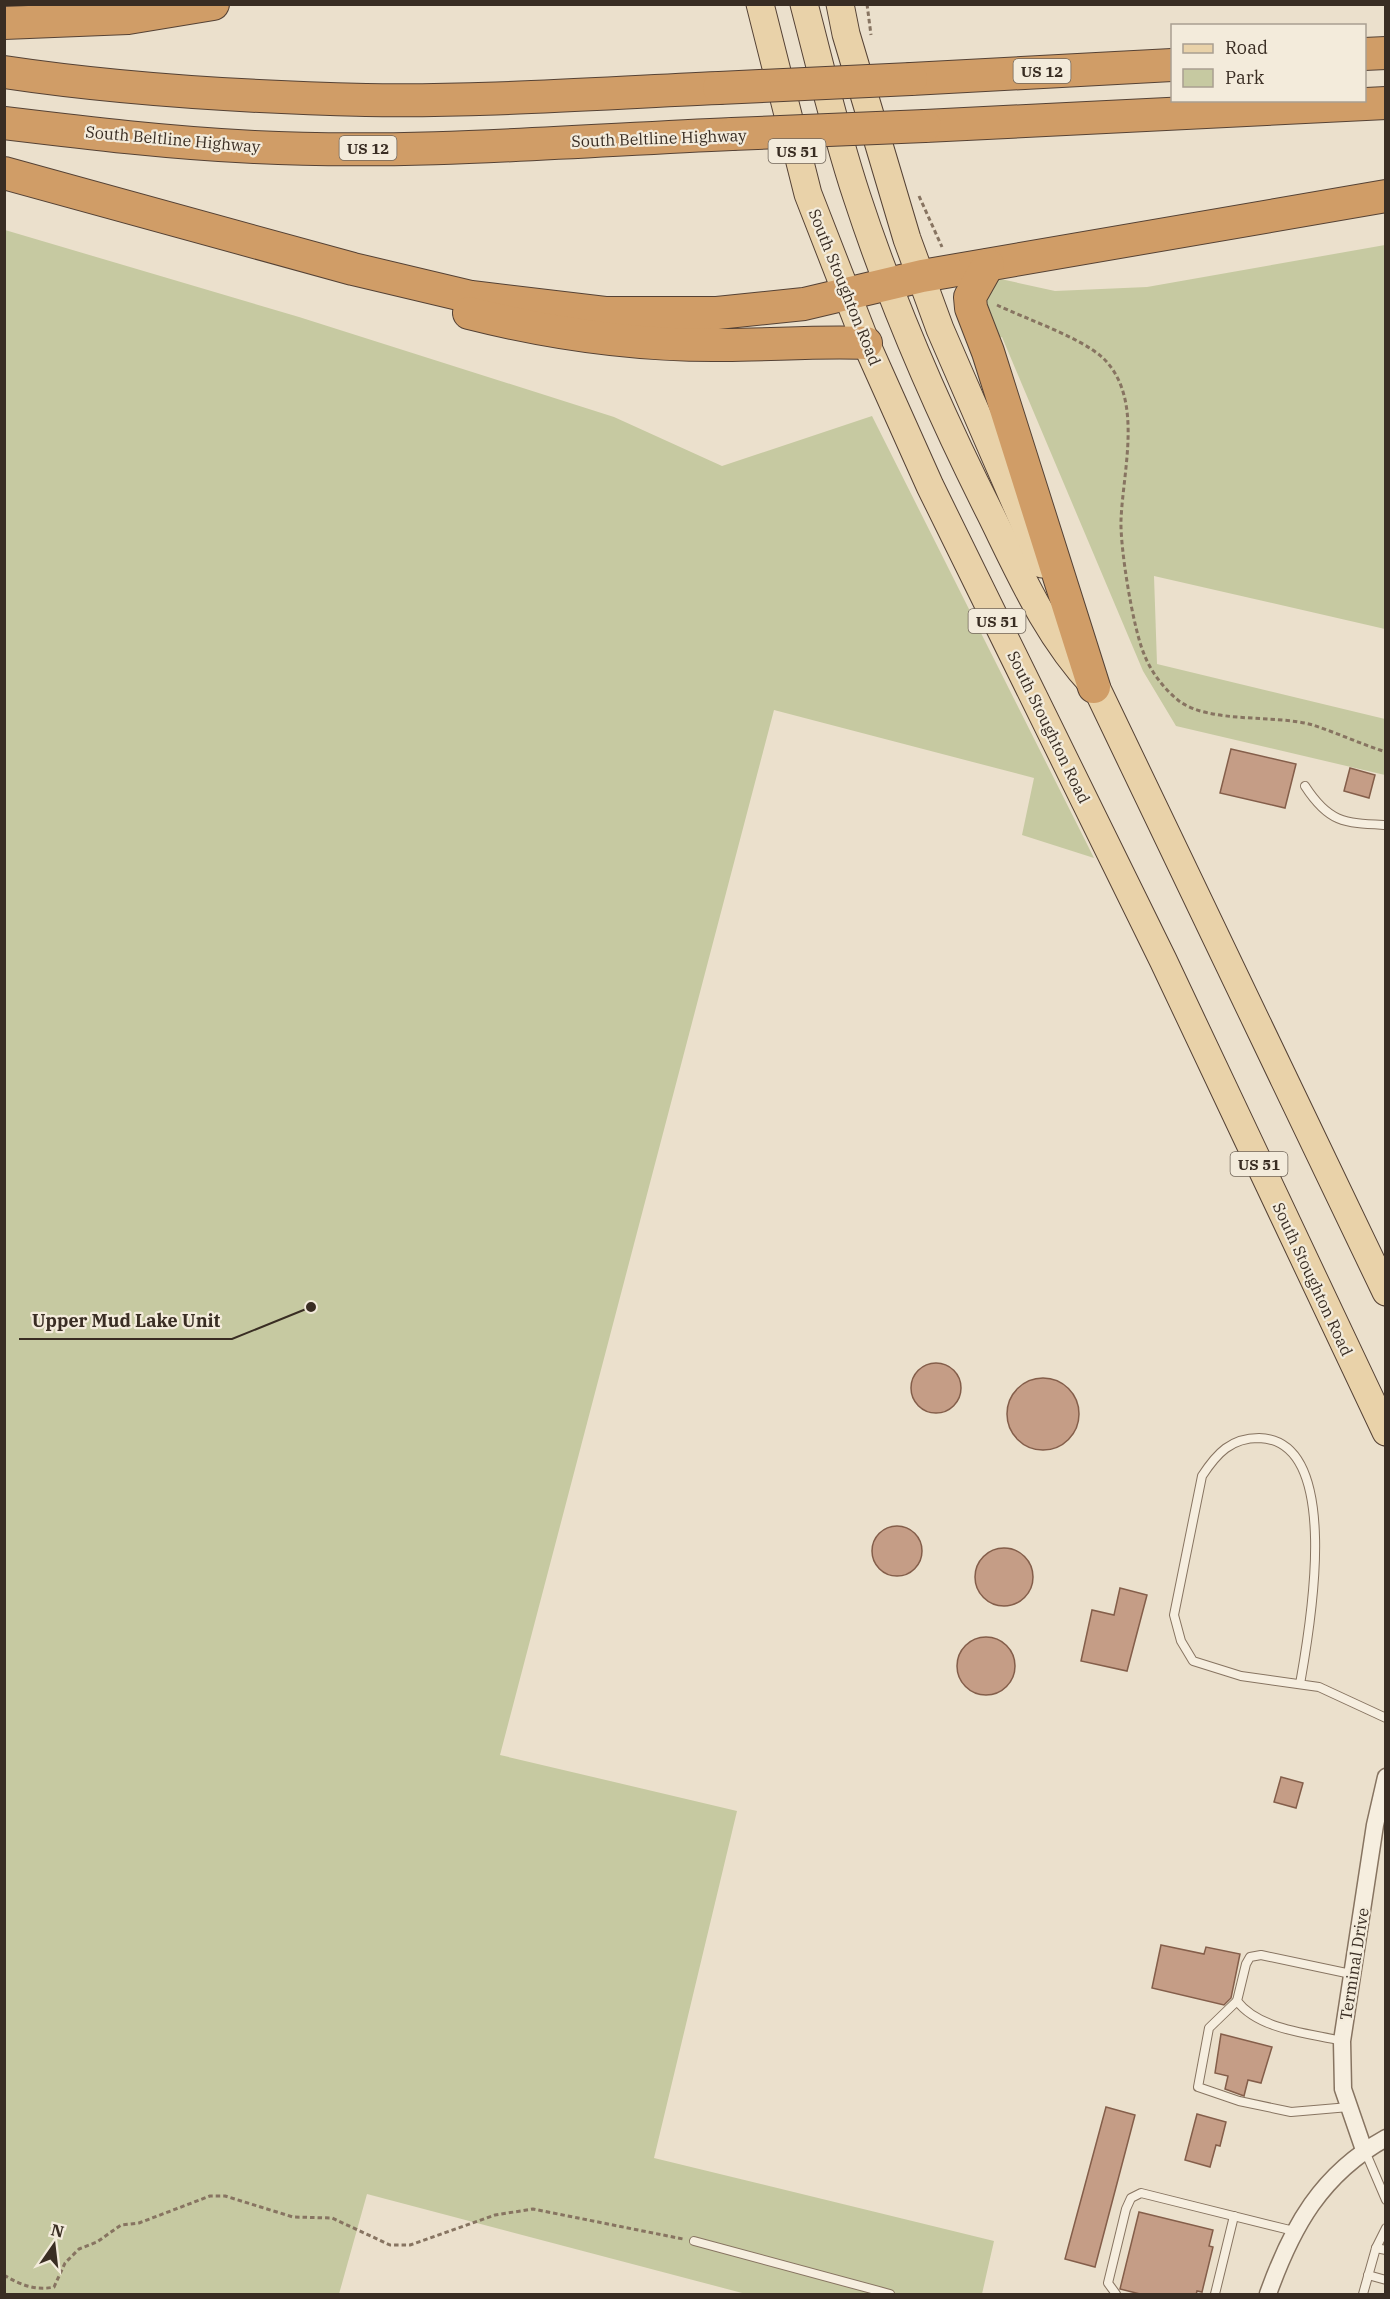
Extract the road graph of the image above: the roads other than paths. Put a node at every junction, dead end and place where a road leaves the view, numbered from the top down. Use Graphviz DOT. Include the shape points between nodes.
graph roads {
  1 [pos="213,4"];
  2 [pos="760,4"];
  3 [pos="804,4"];
  4 [pos="840,4"];
  5 [pos="4,22"];
  6 [pos="1386,53"];
  7 [pos="1366,54"];
  8 [pos="1171,65"];
  9 [pos="4,72"];
  10 [pos="1386,103"];
  11 [pos="4,123"];
  12 [pos="4,173"];
  13 [pos="1386,196"];
  14 [pos="988,265"];
  15 [pos="353,269"];
  16 [pos="936,274"];
  17 [pos="888,285"];
  18 [pos="846,294"];
  19 [pos="866,343"];
  20 [pos="1094,687"];
  21 [pos="1305,786"];
  22 [pos="1386,825"];
  23 [pos="1386,1292"];
  24 [pos="1386,1432"];
  25 [pos="1300,1684"];
  26 [pos="1386,1718"];
  27 [pos="1386,1777"];
  28 [pos="1351,1974"];
  29 [pos="1237,2001"];
  30 [pos="1342,2041"];
  31 [pos="1349,2107"];
  32 [pos="1386,2138"];
  33 [pos="1364,2150"];
  34 [pos="1386,2200"];
  35 [pos="1234,2216"];
  36 [pos="1386,2228"];
  37 [pos="1294,2231"];
  38 [pos="694,2241"];
  39 [pos="1376,2248"];
  40 [pos="1386,2250"];
  41 [pos="1368,2275"];
  42 [pos="1386,2280"];
  43 [pos="890,2295"];
  44 [pos="1116,2295"];
  45 [pos="1215,2295"];
  46 [pos="1268,2295"];
  47 [pos="1363,2295"];
  1 -- 5 [label="highway" via="128,18"];
  2 -- 18 [label="main road, South Stoughton Road / US 51" via="808,194"];
  3 -- 17 [label="main road" via="856,195"];
  4 -- 16 [label="main road" via="897,205"];
  6 -- 7 [label="highway"];
  8 -- 9 [label="highway, US 12, bridge" via="719,88 367,100 150,90"];
  10 -- 11 [label="highway, South Beltline Highway / US 12, bridge" via="392,148 255,147 144,140"];
  12 -- 15 [label="highway"];
  13 -- 14 [label="highway"];
  14 -- 16 [label="highway"];
  14 -- 20 [label="highway" via="970,297"];
  15 -- 18 [label="highway" via="471,297 605,313 717,312 804,304"];
  15 -- 19 [label="highway" via="457,310 584,337 723,345"];
  16 -- 17 [label="highway"];
  16 -- 20 [label="main road" via="956,368"];
  17 -- 18 [label="highway"];
  17 -- 20 [label="main road" via="957,448 1030,594 1067,657"];
  18 -- 19 [label="main road, South Stoughton Road / US 51"];
  19 -- 24 [label="main road, South Stoughton Road / US 51" via="930,486 1163,960"];
  20 -- 23 [label="main road"];
  21 -- 22 [label="lane" via="1318,806 1338,819"];
  25 -- 25 [label="lane" via="1241,1676 1193,1661 1181,1641 1174,1615 1202,1476 1226,1446 1245,1438 1265,1438 1282,1444 1295,1454 1305,1474 1316,1559 1314,1604"];
  25 -- 26 [label="lane" via="1319,1687"];
  27 -- 28 [label="street, Terminal Drive"];
  28 -- 29 [label="lane" via="1250,1956"];
  28 -- 30 [label="street, Terminal Drive"];
  29 -- 30 [label="lane" via="1244,2010 1264,2021"];
  29 -- 31 [label="lane" via="1209,2028 1198,2087 1291,2112"];
  30 -- 31 [label="street, Terminal Drive" via="1342,2078"];
  31 -- 33 [label="street, Terminal Drive"];
  32 -- 33 [label="street"];
  33 -- 34 [label="lane"];
  33 -- 37 [label="street" via="1323,2190"];
  35 -- 37 [label="lane"];
  35 -- 44 [label="lane" via="1141,2193 1131,2198 1108,2283"];
  35 -- 45 [label="lane"];
  36 -- 39 [label="lane"];
  37 -- 46 [label="street"];
  38 -- 43 [label="lane"];
  39 -- 40 [label="lane"];
  39 -- 41 [label="lane"];
  41 -- 42 [label="lane"];
  41 -- 47 [label="lane"];
}
